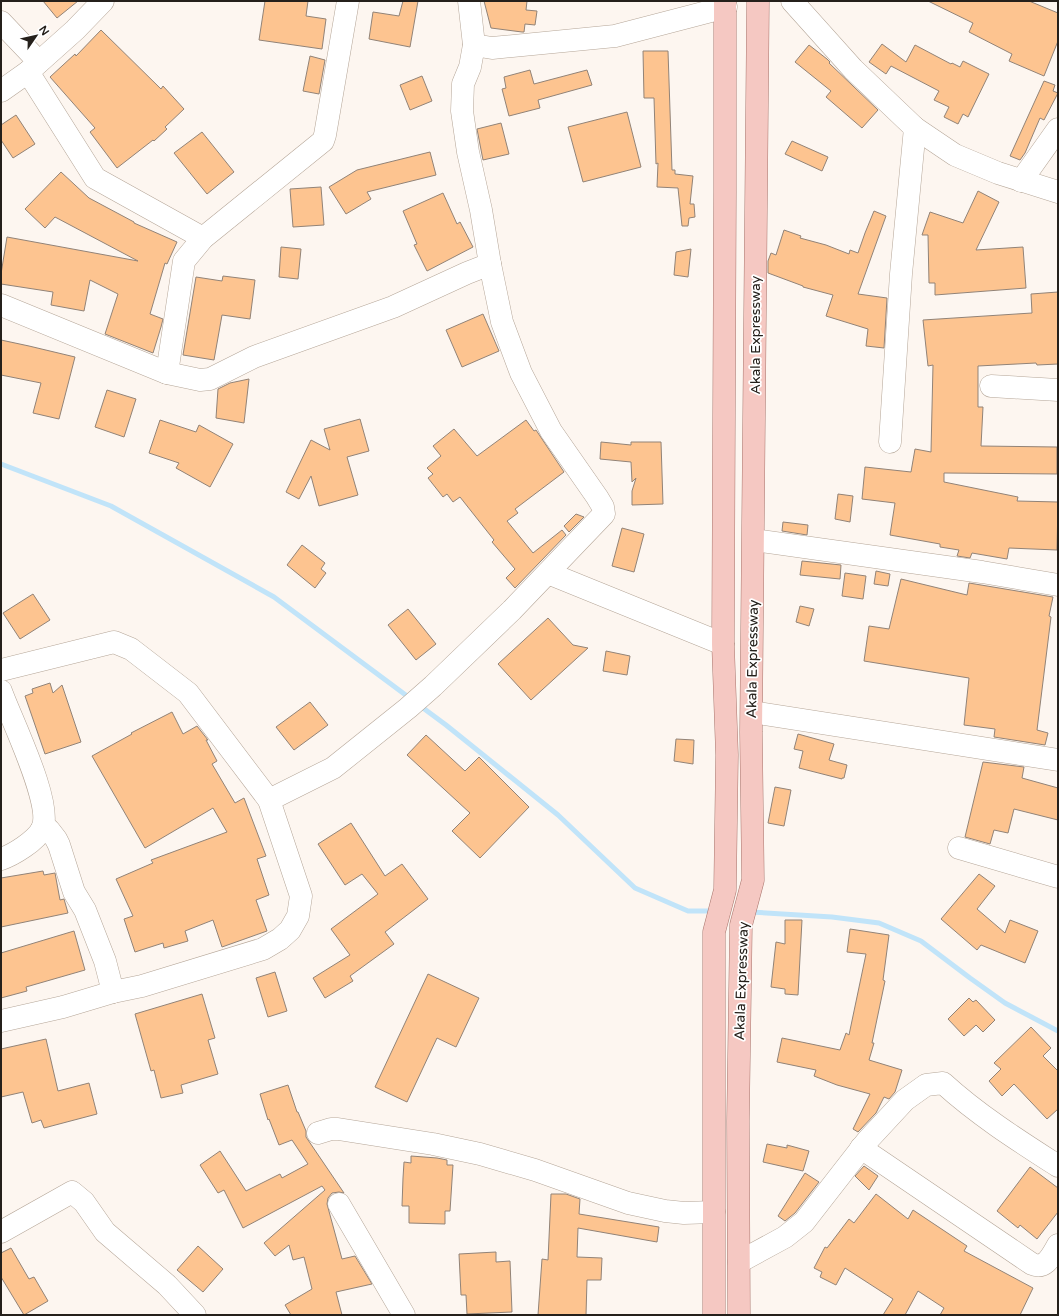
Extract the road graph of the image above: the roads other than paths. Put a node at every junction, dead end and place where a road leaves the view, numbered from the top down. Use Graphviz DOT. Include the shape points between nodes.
graph roads {
  1 [pos="103,1"];
  2 [pos="348,1"];
  3 [pos="469,1"];
  4 [pos="758,1"];
  5 [pos="792,1"];
  6 [pos="725,4"];
  7 [pos="1,22"];
  8 [pos="474,44"];
  9 [pos="34,67"];
  10 [pos="1,91"];
  11 [pos="915,128"];
  12 [pos="1058,129"];
  13 [pos="1021,180"];
  14 [pos="1058,192"];
  15 [pos="203,238"];
  16 [pos="490,264"];
  17 [pos="1,305"];
  18 [pos="166,373"];
  19 [pos="991,386"];
  20 [pos="1058,390"];
  21 [pos="890,442"];
  22 [pos="754,540"];
  23 [pos="548,573"];
  24 [pos="1058,585"];
  25 [pos="723,644"];
  26 [pos="1,670"];
  27 [pos="1,691"];
  28 [pos="752,712"];
  29 [pos="1058,760"];
  30 [pos="269,800"];
  31 [pos="42,829"];
  32 [pos="959,848"];
  33 [pos="1,859"];
  34 [pos="1058,877"];
  35 [pos="113,992"];
  36 [pos="1,1021"];
  37 [pos="318,1133"];
  38 [pos="861,1148"];
  39 [pos="1058,1166"];
  40 [pos="338,1204"];
  41 [pos="714,1212"];
  42 [pos="1,1232"];
  43 [pos="1058,1245"];
  44 [pos="739,1262"];
  45 [pos="195,1315"];
  46 [pos="404,1315"];
  47 [pos="714,1315"];
  48 [pos="739,1315"];
  1 -- 9 [label="street"];
  2 -- 15 [label="street" via="322,141"];
  3 -- 8 [label="street"];
  4 -- 22 [label="main road, Akala Expressway"];
  5 -- 11 [label="street" via="854,69"];
  6 -- 8 [label="street" via="615,36 492,48"];
  6 -- 25 [label="main road, Akala Expressway"];
  7 -- 9 [label="street"];
  8 -- 16 [label="street" via="470,67 463,84 462,111"];
  9 -- 10 [label="street"];
  9 -- 15 [label="street" via="95,178"];
  11 -- 13 [label="street" via="955,155"];
  11 -- 21 [label="street" via="901,274"];
  12 -- 13 [label="street"];
  13 -- 14 [label="street"];
  15 -- 18 [label="street" via="184,261"];
  16 -- 18 [label="street" via="467,272 393,307 254,357 210,379 200,380"];
  16 -- 23 [label="street" via="502,322 521,374 551,431 603,507 604,514"];
  17 -- 18 [label="street"];
  19 -- 20 [label="street"];
  22 -- 24 [label="street"];
  22 -- 28 [label="main road, Akala Expressway"];
  23 -- 25 [label="street"];
  23 -- 30 [label="street" via="408,708 332,768"];
  25 -- 41 [label="main road, Akala Expressway" via="727,754 725,890 714,932"];
  26 -- 30 [label="street" via="114,642 131,649 188,693"];
  27 -- 31 [label="street" via="36,780 45,815"];
  28 -- 29 [label="street"];
  28 -- 44 [label="main road, Akala Expressway" via="753,880 741,925"];
  30 -- 35 [label="street" via="301,896 298,916 290,930 263,949 142,986"];
  31 -- 33 [label="street" via="18,851"];
  31 -- 35 [label="street" via="49,830 59,845 74,892 85,910 105,961"];
  32 -- 34 [label="street"];
  35 -- 36 [label="street"];
  37 -- 41 [label="street" via="338,1129 433,1144 535,1170 628,1203 684,1213"];
  38 -- 39 [label="street" via="905,1100 926,1085 944,1083 964,1101"];
  38 -- 43 [label="street" via="1032,1264 1040,1266 1047,1263"];
  38 -- 44 [label="street" via="804,1222 784,1237"];
  40 -- 46 [label="street"];
  41 -- 47 [label="main road, Akala Expressway"];
  42 -- 45 [label="street" via="72,1192 84,1202 105,1232 167,1285"];
  44 -- 48 [label="main road, Akala Expressway"];
}
